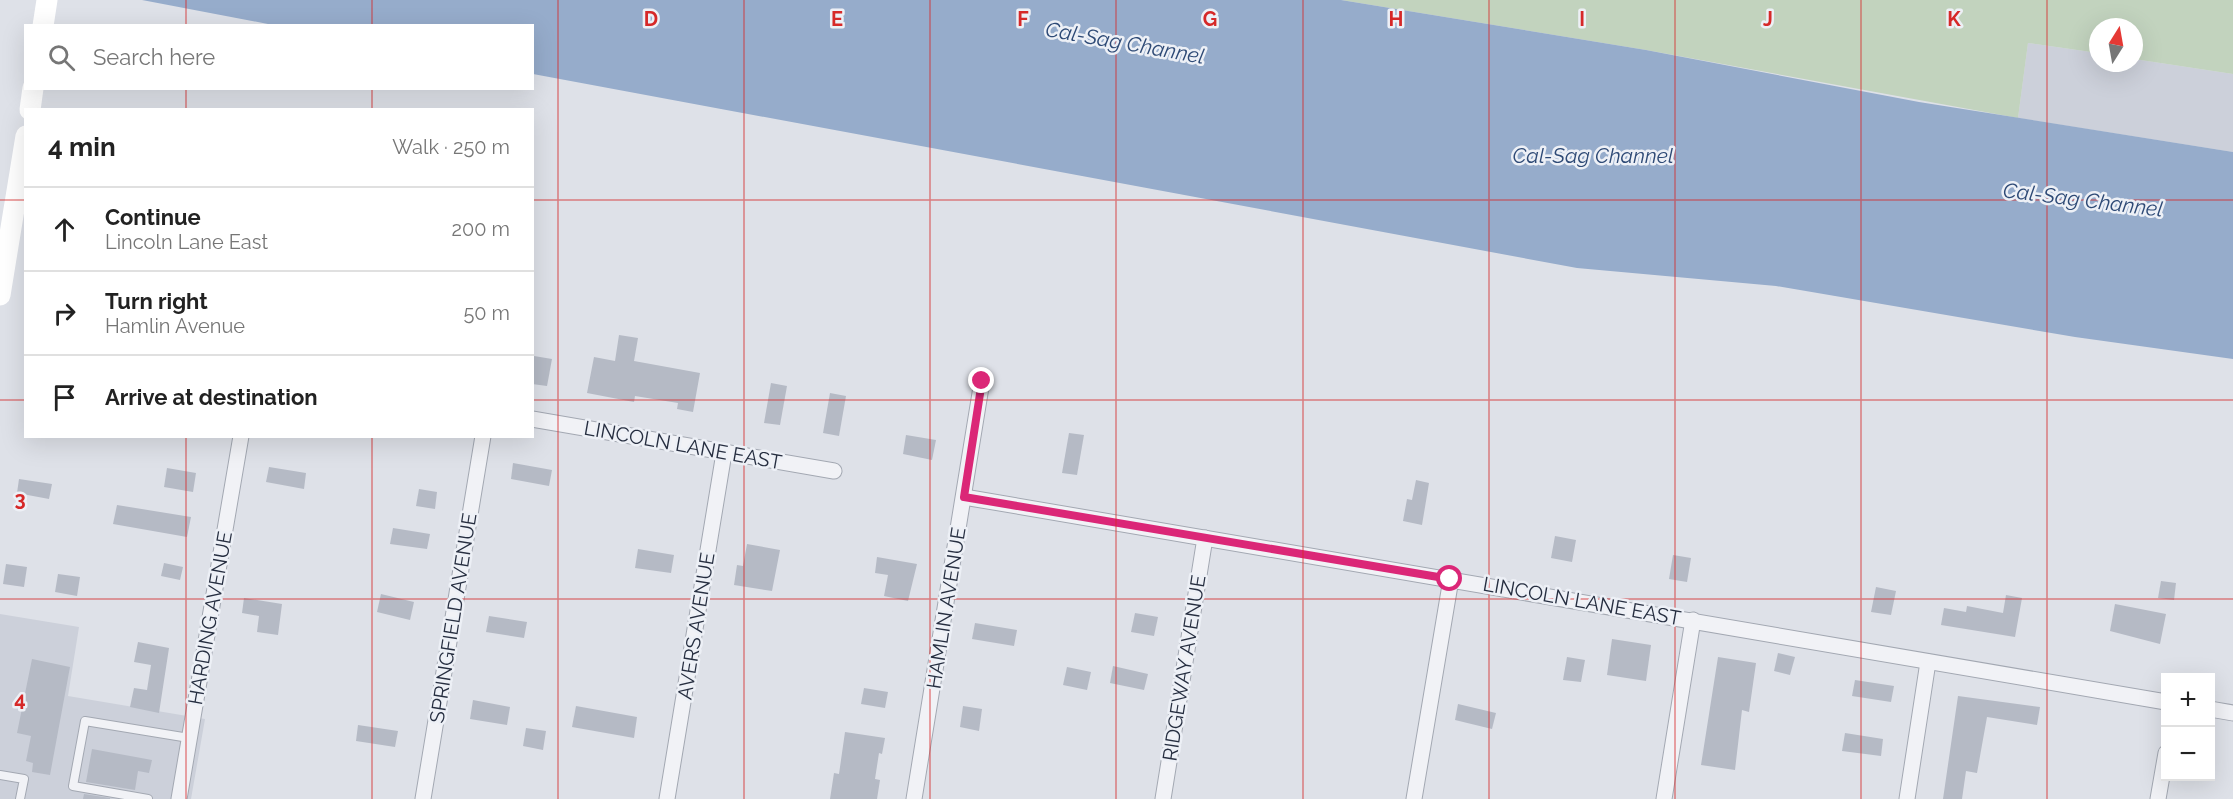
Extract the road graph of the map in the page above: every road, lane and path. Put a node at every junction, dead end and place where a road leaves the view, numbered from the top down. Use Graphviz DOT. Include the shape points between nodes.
graph roads {
  1 [pos="47,0"];
  2 [pos="43,24"];
  3 [pos="33,90"];
  4 [pos="30,108"];
  5 [pos="24,145"];
  6 [pos="5,230"];
  7 [pos="0,295"];
  8 [pos="982,381"];
  9 [pos="534,419"];
  10 [pos="241,438"];
  11 [pos="483,438"];
  12 [pos="724,453"];
  13 [pos="834,471"];
  14 [pos="964,497"];
  15 [pos="1205,538"];
  16 [pos="1450,579"];
  17 [pos="1693,620"];
  18 [pos="1928,662"];
  19 [pos="2161,701"];
  20 [pos="2215,710"];
  21 [pos="2233,712"];
  22 [pos="189,738"];
  23 [pos="0,775"];
  24 [pos="2161,781"];
  25 [pos="20,799"];
  26 [pos="148,799"];
  27 [pos="179,799"];
  28 [pos="423,799"];
  29 [pos="668,799"];
  30 [pos="914,799"];
  31 [pos="1162,799"];
  32 [pos="1414,799"];
  33 [pos="1664,799"];
  34 [pos="1907,799"];
  35 [pos="2158,799"];
  1 -- 2 [label="main road"];
  3 -- 4 [label="main road"];
  5 -- 6 [label="main road"];
  6 -- 7 [label="main road"];
  8 -- 14 [label="street, HAMLIN AVENUE"];
  9 -- 12 [label="street, LINCOLN LANE EAST"];
  10 -- 22 [label="street, HARDING AVENUE"];
  11 -- 28 [label="street, SPRINGFIELD AVENUE"];
  12 -- 13 [label="street, LINCOLN LANE EAST"];
  12 -- 29 [label="street, AVERS AVENUE"];
  14 -- 15 [label="street, LINCOLN LANE EAST"];
  14 -- 30 [label="street, HAMLIN AVENUE"];
  15 -- 16 [label="street, LINCOLN LANE EAST"];
  15 -- 31 [label="street, RIDGEWAY AVENUE"];
  16 -- 17 [label="street, LINCOLN LANE EAST"];
  16 -- 32 [label="street"];
  17 -- 18 [label="street, LINCOLN LANE EAST"];
  17 -- 33 [label="street"];
  18 -- 19 [label="street, LINCOLN LANE EAST"];
  18 -- 34 [label="street"];
  20 -- 21 [label="street"];
  22 -- 26 [label="lane" via="85,721 73,786"];
  22 -- 27 [label="street, HARDING AVENUE"];
  23 -- 25 [label="lane" via="24,779"];
  24 -- 35 [label="street"];
}
